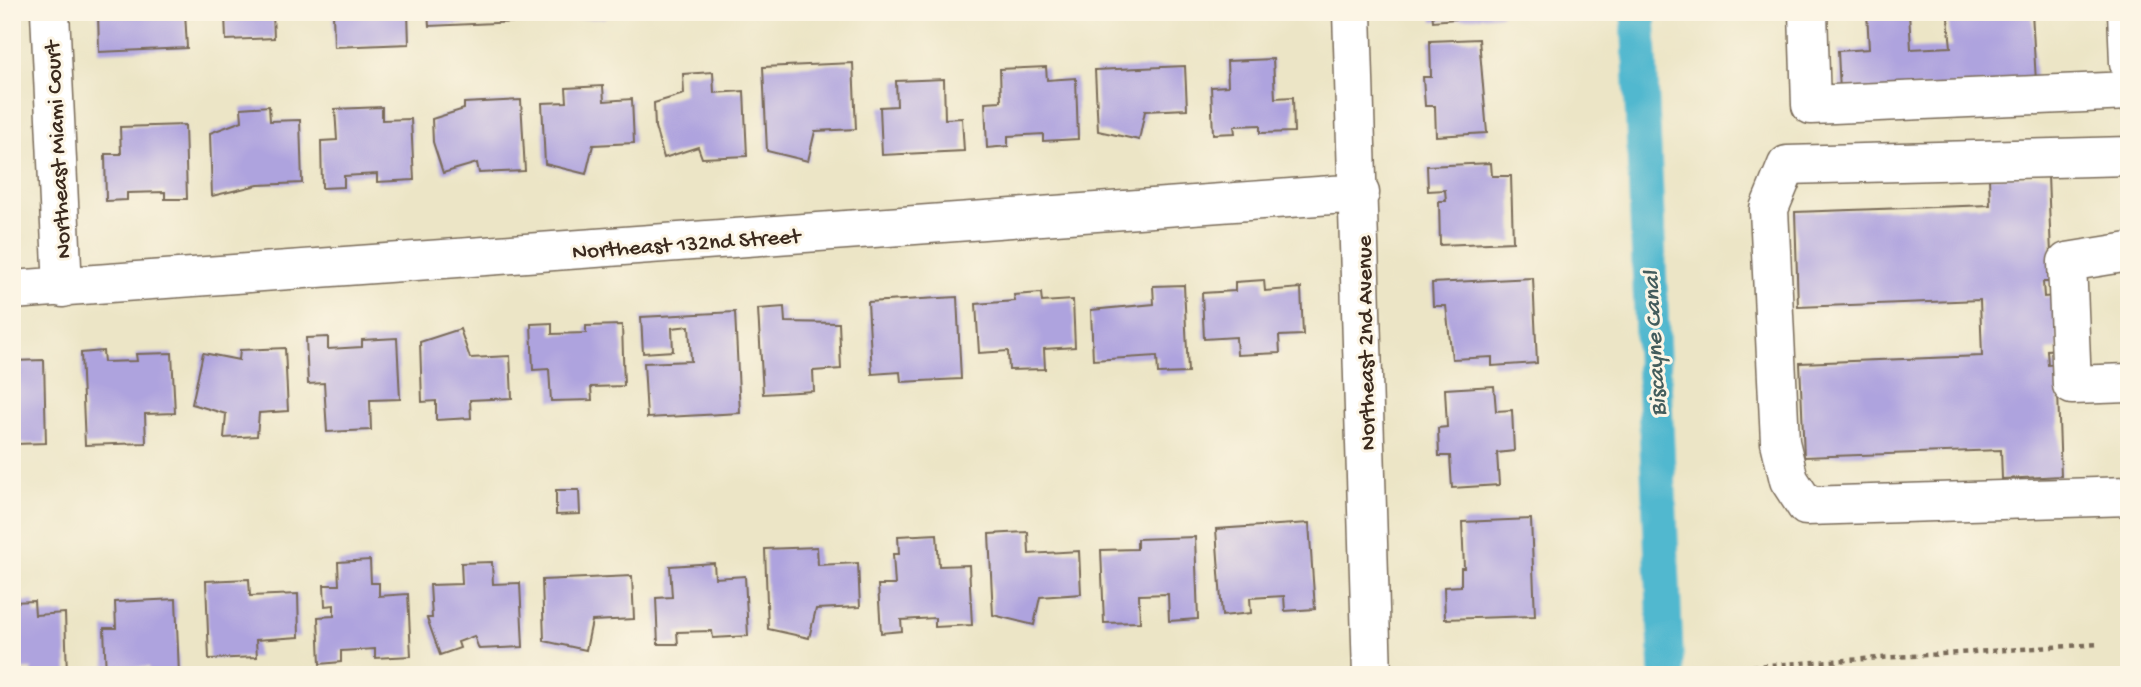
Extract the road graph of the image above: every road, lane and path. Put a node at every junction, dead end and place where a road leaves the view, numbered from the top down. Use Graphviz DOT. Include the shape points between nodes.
graph roads {
  1 [pos="50,12"];
  2 [pos="1352,12"];
  3 [pos="1808,12"];
  4 [pos="2127,12"];
  5 [pos="2129,63"];
  6 [pos="2129,90"];
  7 [pos="2129,156"];
  8 [pos="1360,193"];
  9 [pos="2129,251"];
  10 [pos="63,288"];
  11 [pos="12,290"];
  12 [pos="2129,383"];
  13 [pos="2129,496"];
  14 [pos="2100,645"];
  15 [pos="1372,675"];
  16 [pos="1612,675"];
  1 -- 10 [label="street, Northeast Miami Court"];
  2 -- 8 [label="street, Northeast 2nd Avenue"];
  3 -- 6 [label="street" via="1811,105"];
  4 -- 5 [label="street"];
  7 -- 13 [label="street" via="1787,165 1769,209 1780,442 1789,480 1806,506"];
  8 -- 10 [label="street, Northeast 132nd Street"];
  8 -- 15 [label="street, Northeast 2nd Avenue"];
  9 -- 12 [label="street" via="2067,262 2072,385"];
  10 -- 11 [label="street, Northeast 132nd Street"];
  14 -- 16 [label="path"];
}
